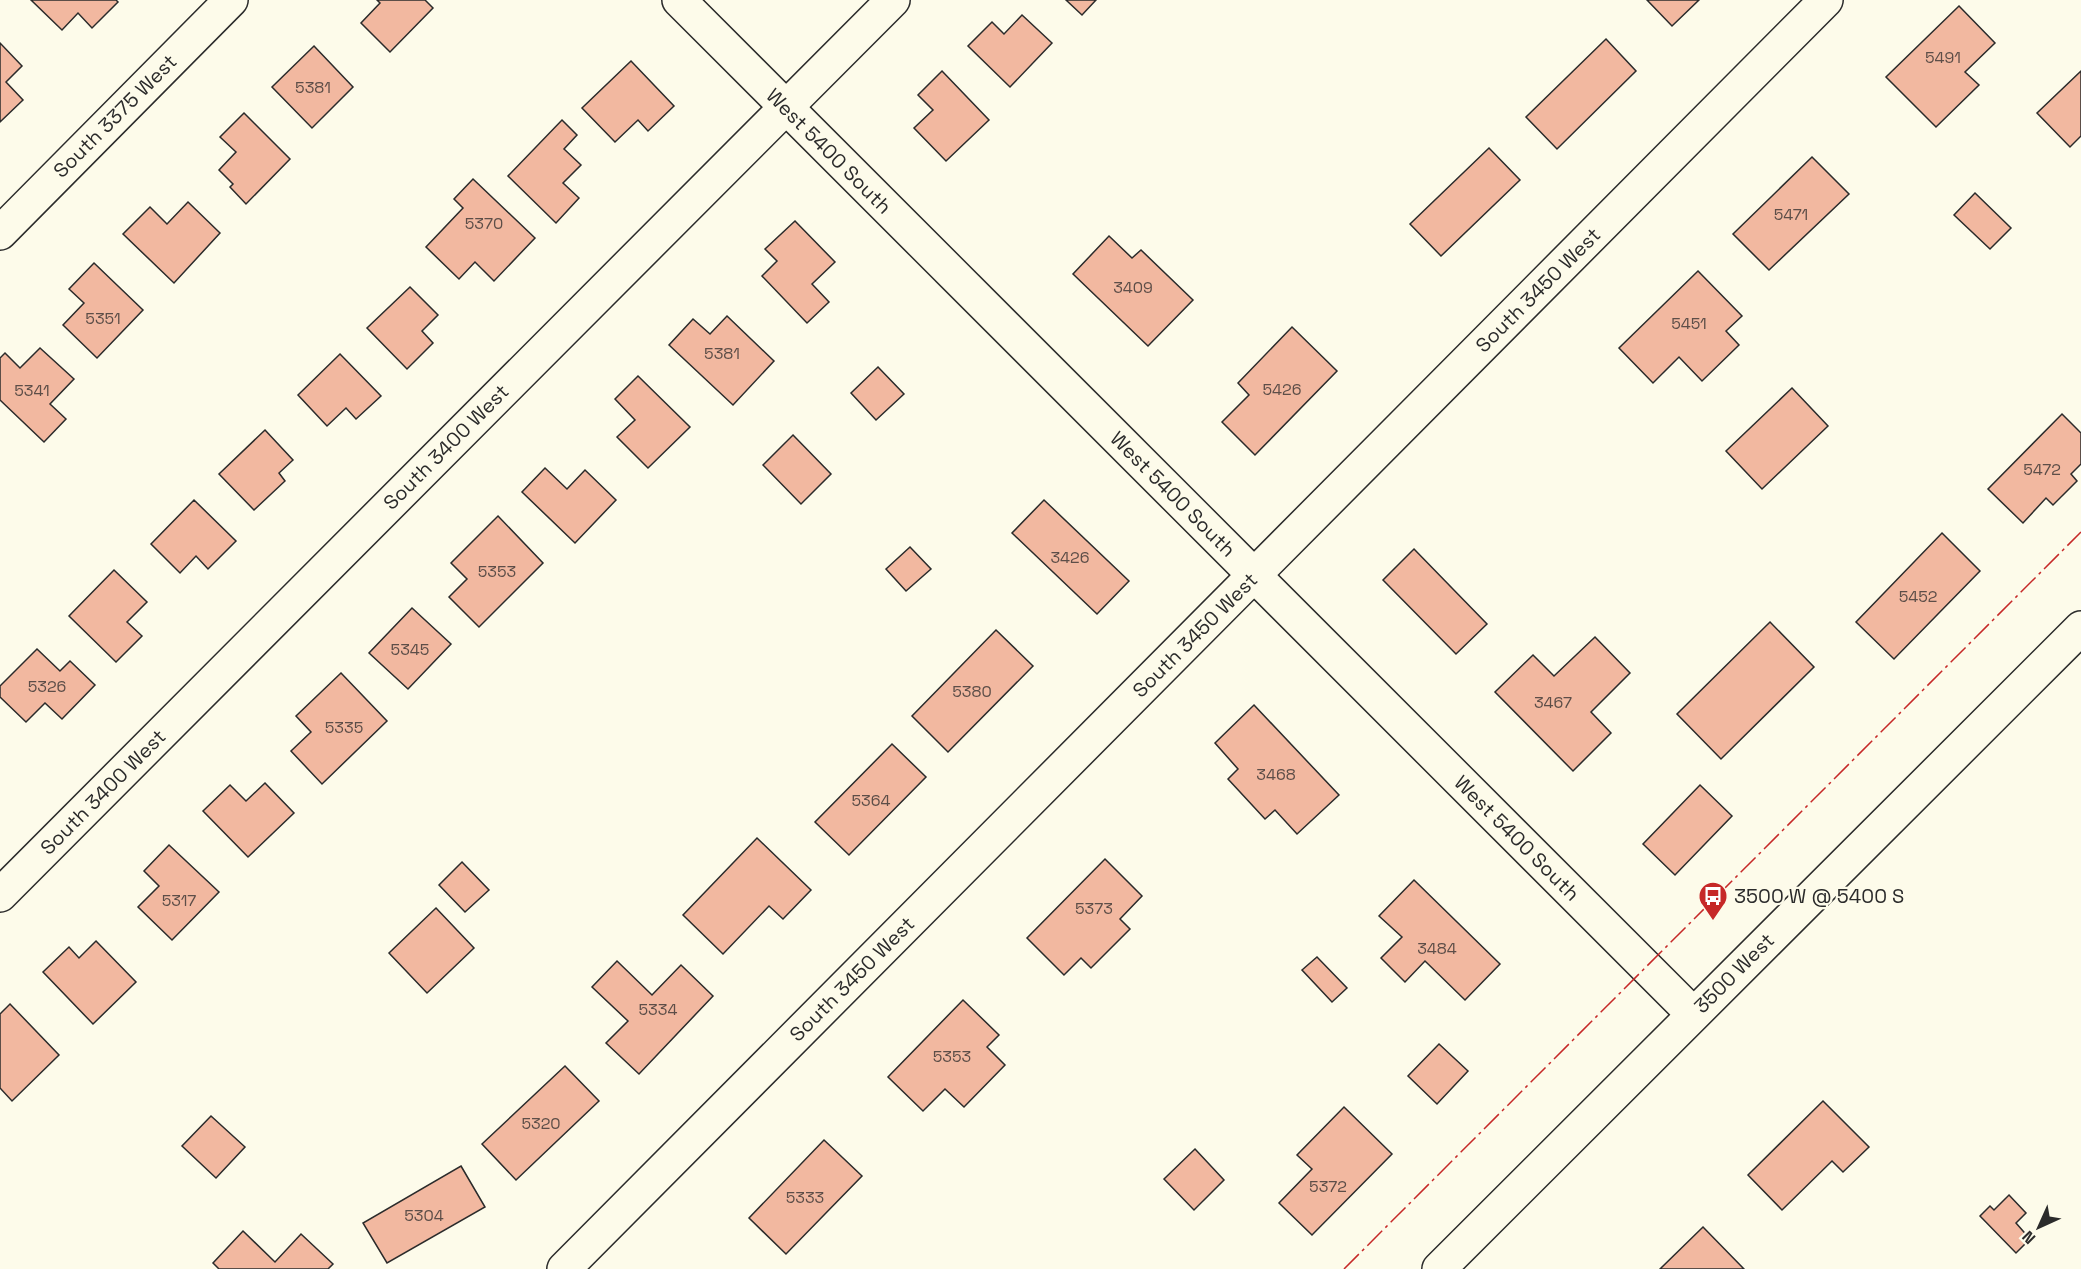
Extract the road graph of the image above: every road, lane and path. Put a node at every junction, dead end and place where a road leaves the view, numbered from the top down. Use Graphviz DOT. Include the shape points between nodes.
graph roads {
  1 [pos="231,0"];
  2 [pos="678,0"];
  3 [pos="893,0"];
  4 [pos="1826,0"];
  5 [pos="786,107"];
  6 [pos="0,233"];
  7 [pos="1254,575"];
  8 [pos="2081,628"];
  9 [pos="0,895"];
  10 [pos="1693,1014"];
  11 [pos="564,1269"];
  12 [pos="1439,1269"];
  1 -- 6 [label="street, South 3375 West"];
  2 -- 5 [label="street, West 5400 South"];
  3 -- 5 [label="street, South 3400 West"];
  4 -- 7 [label="street, South 3450 West"];
  5 -- 7 [label="street, West 5400 South"];
  5 -- 9 [label="street, South 3400 West"];
  7 -- 10 [label="street, West 5400 South"];
  7 -- 11 [label="street, South 3450 West"];
  8 -- 10 [label="street, 3500 West"];
  10 -- 12 [label="street, 3500 West"];
}
